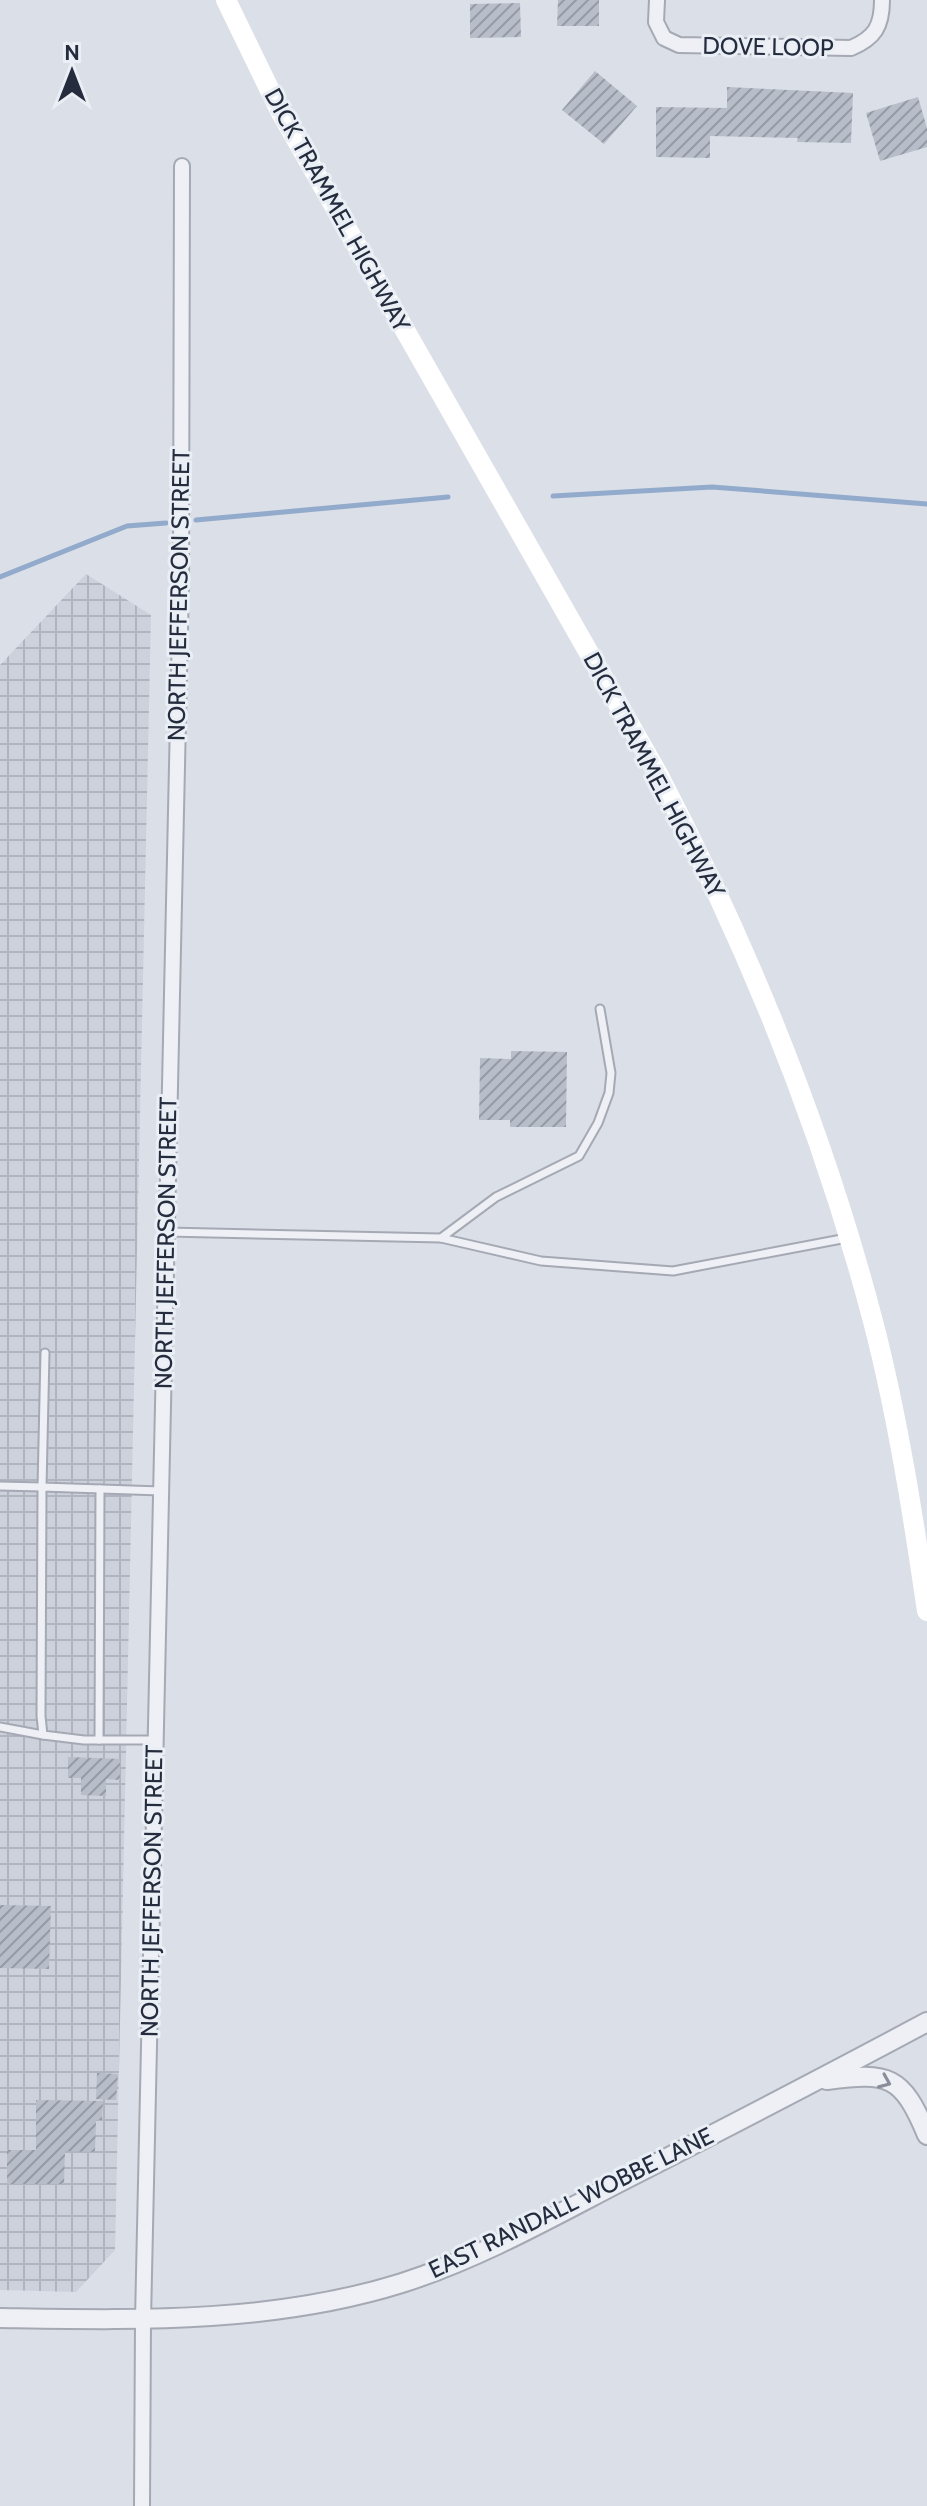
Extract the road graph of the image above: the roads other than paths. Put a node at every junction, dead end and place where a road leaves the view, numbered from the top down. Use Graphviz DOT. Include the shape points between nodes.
graph roads {
  1 [pos="226,0"];
  2 [pos="657,0"];
  3 [pos="882,0"];
  4 [pos="182,166"];
  5 [pos="600,1009"];
  6 [pos="167,1232"];
  7 [pos="849,1237"];
  8 [pos="441,1238"];
  9 [pos="45,1353"];
  10 [pos="0,1486"];
  11 [pos="42,1487"];
  12 [pos="100,1489"];
  13 [pos="161,1491"];
  14 [pos="927,1611"];
  15 [pos="0,1727"];
  16 [pos="43,1735"];
  17 [pos="99,1740"];
  18 [pos="156,1740"];
  19 [pos="927,2022"];
  20 [pos="816,2081"];
  21 [pos="927,2135"];
  22 [pos="0,2318"];
  23 [pos="143,2320"];
  24 [pos="142,2506"];
  1 -- 7 [label="main road, DICK TRAMMEL HIGHWAY" via="280,111 704,862 783,1044"];
  2 -- 3 [label="street, DOVE LOOP" via="656,22 664,38 679,45 851,48 875,34"];
  4 -- 6 [label="street, NORTH JEFFERSON STREET" via="181,583"];
  5 -- 8 [label="lane" via="611,1073 609,1093 579,1156 496,1197"];
  6 -- 8 [label="lane"];
  6 -- 13 [label="street, NORTH JEFFERSON STREET"];
  7 -- 8 [label="lane" via="673,1271 541,1261"];
  7 -- 14 [label="main road, DICK TRAMMEL HIGHWAY" via="896,1424"];
  9 -- 11 [label="lane"];
  10 -- 11 [label="lane"];
  11 -- 12 [label="lane"];
  11 -- 16 [label="lane"];
  12 -- 13 [label="lane"];
  12 -- 17 [label="lane"];
  13 -- 18 [label="street, NORTH JEFFERSON STREET"];
  15 -- 16 [label="lane"];
  16 -- 17 [label="lane"];
  17 -- 18 [label="lane"];
  18 -- 23 [label="street, NORTH JEFFERSON STREET"];
  19 -- 20 [label="street, EAST RANDALL WOBBE LANE"];
  20 -- 21 [label="street, one-way" via="868,2075 894,2083 914,2103"];
  20 -- 23 [label="street, EAST RANDALL WOBBE LANE" via="478,2253 402,2283 237,2316"];
  22 -- 23 [label="street, EAST RANDALL WOBBE LANE"];
  23 -- 24 [label="street, NORTH JEFFERSON STREET"];
}
